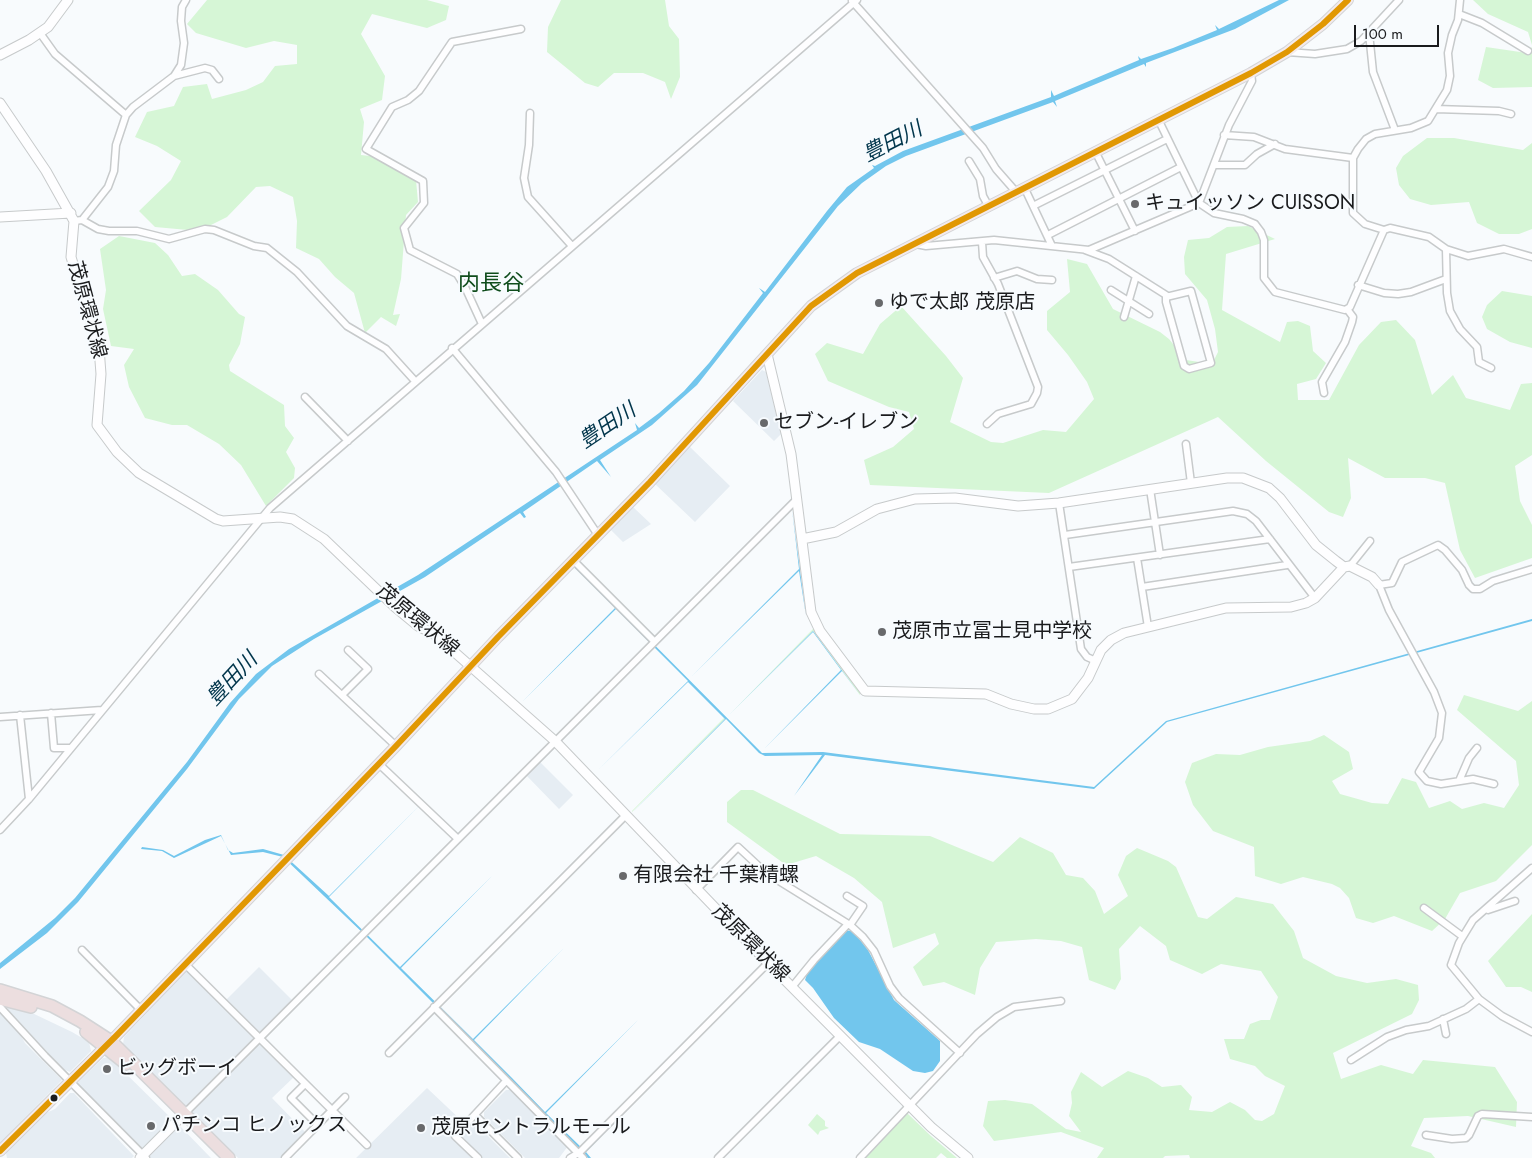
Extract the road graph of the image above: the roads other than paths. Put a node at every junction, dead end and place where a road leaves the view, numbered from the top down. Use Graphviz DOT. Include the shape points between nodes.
graph roads {
  1 [pos="68,0"];
  2 [pos="186,0"];
  3 [pos="1348,0"];
  4 [pos="1399,0"];
  5 [pos="1460,0"];
  6 [pos="854,1"];
  7 [pos="1460,14"];
  8 [pos="521,29"];
  9 [pos="40,33"];
  10 [pos="1369,33"];
  11 [pos="1528,51"];
  12 [pos="1286,52"];
  13 [pos="0,55"];
  14 [pos="1251,73"];
  15 [pos="174,76"];
  16 [pos="219,79"];
  17 [pos="0,103"];
  18 [pos="1436,109"];
  19 [pos="530,114"];
  20 [pos="1511,114"];
  21 [pos="126,115"];
  22 [pos="1159,121"];
  23 [pos="1395,130"];
  24 [pos="1224,136"];
  25 [pos="1167,138"];
  26 [pos="1274,144"];
  27 [pos="1096,153"];
  28 [pos="1353,158"];
  29 [pos="969,161"];
  30 [pos="1215,165"];
  31 [pos="1181,167"];
  32 [pos="1105,171"];
  33 [pos="1021,191"];
  34 [pos="1120,198"];
  35 [pos="1199,202"];
  36 [pos="1033,206"];
  37 [pos="990,207"];
  38 [pos="0,217"];
  39 [pos="76,218"];
  40 [pos="1384,230"];
  41 [pos="1135,231"];
  42 [pos="1048,234"];
  43 [pos="982,242"];
  44 [pos="916,244"];
  45 [pos="572,246"];
  46 [pos="1052,246"];
  47 [pos="1446,249"];
  48 [pos="1083,250"];
  49 [pos="1532,258"];
  50 [pos="1136,276"];
  51 [pos="994,278"];
  52 [pos="1446,279"];
  53 [pos="1052,280"];
  54 [pos="1358,285"];
  55 [pos="1111,290"];
  56 [pos="1166,297"];
  57 [pos="1129,301"];
  58 [pos="1347,309"];
  59 [pos="1149,314"];
  60 [pos="1124,317"];
  61 [pos="482,324"];
  62 [pos="452,348"];
  63 [pos="767,354"];
  64 [pos="1491,368"];
  65 [pos="415,381"];
  66 [pos="1324,393"];
  67 [pos="305,397"];
  68 [pos="987,424"];
  69 [pos="348,440"];
  70 [pos="1186,444"];
  71 [pos="1191,483"];
  72 [pos="1150,489"];
  73 [pos="797,499"];
  74 [pos="1059,503"];
  75 [pos="260,519"];
  76 [pos="1155,522"];
  77 [pos="598,535"];
  78 [pos="1065,535"];
  79 [pos="1270,538"];
  80 [pos="802,539"];
  81 [pos="1370,541"];
  82 [pos="1160,554"];
  83 [pos="1137,558"];
  84 [pos="574,561"];
  85 [pos="1287,564"];
  86 [pos="1069,567"];
  87 [pos="1347,567"];
  88 [pos="1532,569"];
  89 [pos="1379,585"];
  90 [pos="1142,587"];
  91 [pos="1315,598"];
  92 [pos="1148,627"];
  93 [pos="654,641"];
  94 [pos="348,650"];
  95 [pos="1096,662"];
  96 [pos="471,667"];
  97 [pos="319,674"];
  98 [pos="342,695"];
  99 [pos="102,710"];
  100 [pos="51,713"];
  101 [pos="20,716"];
  102 [pos="0,717"];
  103 [pos="554,741"];
  104 [pos="396,746"];
  105 [pos="71,748"];
  106 [pos="1477,748"];
  107 [pos="379,764"];
  108 [pos="1459,781"];
  109 [pos="1494,784"];
  110 [pos="28,800"];
  111 [pos="626,815"];
  112 [pos="0,830"];
  113 [pos="458,839"];
  114 [pos="1532,868"];
  115 [pos="696,890"];
  116 [pos="847,896"];
  117 [pos="1515,900"];
  118 [pos="1424,908"];
  119 [pos="1482,912"];
  120 [pos="849,924"];
  121 [pos="1462,936"];
  122 [pos="82,950"];
  123 [pos="768,963"];
  124 [pos="185,964"];
  125 [pos="792,987"];
  126 [pos="0,990"];
  127 [pos="0,999"];
  128 [pos="1479,999"];
  129 [pos="1061,1001"];
  130 [pos="434,1007"];
  131 [pos="0,1008"];
  132 [pos="141,1010"];
  133 [pos="1443,1019"];
  134 [pos="1532,1032"];
  135 [pos="1446,1034"];
  136 [pos="840,1036"];
  137 [pos="259,1038"];
  138 [pos="108,1044"];
  139 [pos="960,1052"];
  140 [pos="389,1053"];
  141 [pos="1351,1060"];
  142 [pos="69,1081"];
  143 [pos="506,1081"];
  144 [pos="305,1084"];
  145 [pos="345,1097"];
  146 [pos="908,1105"];
  147 [pos="332,1111"];
  148 [pos="475,1115"];
  149 [pos="182,1116"];
  150 [pos="1532,1117"];
  151 [pos="318,1125"];
  152 [pos="1426,1135"];
  153 [pos="367,1145"];
  154 [pos="0,1151"];
  155 [pos="577,1152"];
  156 [pos="143,1157"];
  157 [pos="219,1158"];
  158 [pos="229,1158"];
  159 [pos="285,1158"];
  160 [pos="478,1158"];
  161 [pos="518,1158"];
  162 [pos="570,1158"];
  163 [pos="583,1158"];
  164 [pos="718,1158"];
  165 [pos="860,1158"];
  166 [pos="968,1158"];
  1 -- 9 [label="street" via="58,16"];
  2 -- 15 [label="street" via="182,7 184,43 181,65"];
  3 -- 12 [label="main road" via="1324,24"];
  4 -- 10 [label="street"];
  5 -- 7 [label="street"];
  6 -- 33 [label="street"];
  6 -- 45 [label="street"];
  7 -- 11 [label="street" via="1482,23"];
  7 -- 18 [label="street" via="1448,52 1450,76 1447,90"];
  8 -- 61 [label="street" via="452,42 419,91 392,107 366,149 423,181 424,202 404,228 410,250 457,274"];
  9 -- 13 [label="street"];
  9 -- 21 [label="street" via="55,54"];
  10 -- 12 [label="street" via="1342,51 1315,54"];
  10 -- 23 [label="street" via="1373,72"];
  12 -- 14 [label="main road"];
  14 -- 22 [label="main road"];
  14 -- 24 [label="street" via="1252,80"];
  15 -- 16 [label="street" via="205,68 212,70"];
  15 -- 21 [label="street"];
  17 -- 39 [label="street"];
  18 -- 20 [label="street"];
  18 -- 23 [label="street" via="1421,125"];
  19 -- 45 [label="street" via="524,178 528,197"];
  21 -- 39 [label="street" via="108,187"];
  22 -- 25 [label="street"];
  22 -- 27 [label="main road"];
  23 -- 28 [label="street" via="1366,139"];
  24 -- 26 [label="street" via="1254,137"];
  24 -- 30 [label="street"];
  25 -- 31 [label="street"];
  25 -- 32 [label="street"];
  26 -- 28 [label="street" via="1285,149"];
  26 -- 30 [label="street" via="1245,165"];
  27 -- 32 [label="street"];
  27 -- 33 [label="main road"];
  28 -- 40 [label="street" via="1353,213 1365,224"];
  29 -- 37 [label="street" via="980,179"];
  30 -- 35 [label="street"];
  31 -- 34 [label="street"];
  31 -- 35 [label="street"];
  32 -- 34 [label="street"];
  32 -- 36 [label="street"];
  33 -- 36 [label="street"];
  33 -- 37 [label="main road"];
  34 -- 41 [label="street"];
  34 -- 42 [label="street"];
  35 -- 41 [label="street"];
  35 -- 58 [label="street" via="1214,213 1254,224 1261,232 1264,278 1275,292 1337,310"];
  36 -- 42 [label="street"];
  37 -- 44 [label="main road"];
  38 -- 39 [label="street"];
  39 -- 65 [label="street" via="98,229 137,231 169,239 205,229 214,230 273,251 347,326 386,349"];
  39 -- 75 [label="street, 茂原環状線" via="71,257 99,348 102,374 96,425 99,430 139,472 216,519"];
  40 -- 47 [label="street" via="1390,228 1429,236"];
  40 -- 54 [label="street"];
  41 -- 48 [label="street" via="1097,248"];
  42 -- 46 [label="street"];
  43 -- 44 [label="street"];
  43 -- 46 [label="street" via="1012,241"];
  43 -- 51 [label="street" via="983,257"];
  44 -- 63 [label="main road" via="834,287 804,312"];
  45 -- 61 [label="street"];
  46 -- 48 [label="street"];
  47 -- 49 [label="street" via="1468,256 1504,249"];
  47 -- 52 [label="street"];
  48 -- 50 [label="street"];
  50 -- 56 [label="street"];
  50 -- 57 [label="street"];
  51 -- 53 [label="street" via="1018,271 1037,279"];
  51 -- 68 [label="street" via="1038,387 1030,404 998,414"];
  52 -- 54 [label="street" via="1398,294"];
  52 -- 64 [label="street" via="1450,311 1460,329 1477,347 1479,362"];
  54 -- 58 [label="street"];
  55 -- 57 [label="street"];
  56 -- 56 [label="street" via="1184,366 1190,369 1211,362 1191,290"];
  57 -- 59 [label="street"];
  57 -- 60 [label="street"];
  58 -- 66 [label="street" via="1353,317 1352,322 1345,342 1322,382"];
  61 -- 62 [label="street"];
  62 -- 65 [label="street"];
  62 -- 77 [label="street" via="556,472"];
  63 -- 73 [label="street" via="788,436"];
  63 -- 77 [label="main road"];
  65 -- 69 [label="street"];
  67 -- 69 [label="street"];
  69 -- 75 [label="street"];
  70 -- 71 [label="street"];
  71 -- 72 [label="street"];
  71 -- 87 [label="street" via="1243,478 1269,488 1316,544"];
  72 -- 74 [label="street"];
  72 -- 76 [label="street"];
  73 -- 80 [label="street"];
  73 -- 93 [label="street"];
  74 -- 78 [label="street"];
  74 -- 80 [label="street" via="1018,506 956,498 915,498 877,509 836,532"];
  75 -- 96 [label="street, 茂原環状線" via="280,517 293,520 324,539 394,606 418,626 434,634"];
  75 -- 99 [label="street"];
  76 -- 78 [label="street"];
  76 -- 79 [label="street" via="1234,511 1247,514"];
  76 -- 82 [label="street"];
  77 -- 84 [label="main road"];
  78 -- 86 [label="street"];
  79 -- 82 [label="street"];
  79 -- 85 [label="street"];
  80 -- 95 [label="street" via="809,598 816,624 865,691 986,694 1011,704 1048,709 1072,699"];
  81 -- 87 [label="street"];
  82 -- 83 [label="street"];
  83 -- 86 [label="street"];
  83 -- 90 [label="street"];
  84 -- 93 [label="street"];
  84 -- 96 [label="main road"];
  85 -- 90 [label="street"];
  85 -- 91 [label="street"];
  86 -- 95 [label="street" via="1081,649"];
  87 -- 89 [label="street" via="1372,576"];
  87 -- 91 [label="street"];
  88 -- 89 [label="street" via="1473,589 1462,570 1438,545 1402,562 1392,583"];
  89 -- 108 [label="street" via="1442,713 1439,738 1419,772 1427,781 1447,784"];
  90 -- 92 [label="street"];
  91 -- 92 [label="street" via="1291,607 1226,608"];
  92 -- 95 [label="street" via="1111,640 1101,650"];
  93 -- 103 [label="street"];
  94 -- 98 [label="street" via="368,669"];
  96 -- 103 [label="street, 茂原環状線"];
  96 -- 104 [label="main road"];
  97 -- 98 [label="street"];
  98 -- 104 [label="street"];
  99 -- 100 [label="street"];
  99 -- 105 [label="street"];
  100 -- 101 [label="street"];
  100 -- 105 [label="street" via="54,748"];
  101 -- 102 [label="street"];
  101 -- 110 [label="street"];
  103 -- 111 [label="street, 茂原環状線"];
  103 -- 113 [label="street"];
  104 -- 107 [label="main road"];
  105 -- 110 [label="street"];
  106 -- 108 [label="street"];
  107 -- 113 [label="street"];
  107 -- 124 [label="main road"];
  108 -- 109 [label="street" via="1473,779"];
  110 -- 112 [label="street"];
  111 -- 115 [label="street, 茂原環状線"];
  111 -- 130 [label="street"];
  113 -- 137 [label="street"];
  114 -- 119 [label="street"];
  115 -- 120 [label="street" via="738,846 766,873"];
  115 -- 123 [label="street, 茂原環状線"];
  116 -- 120 [label="street" via="863,906"];
  117 -- 119 [label="street"];
  118 -- 121 [label="street"];
  119 -- 121 [label="street"];
  120 -- 125 [label="street"];
  120 -- 139 [label="street" via="874,951 899,998"];
  121 -- 128 [label="street" via="1451,965"];
  122 -- 132 [label="street"];
  123 -- 125 [label="street, 茂原環状線"];
  123 -- 155 [label="street"];
  124 -- 132 [label="main road"];
  124 -- 137 [label="street"];
  125 -- 136 [label="street, 茂原環状線"];
  126 -- 138 [label="highway" via="52,1006 80,1021"];
  127 -- 138 [label="highway" via="62,1019"];
  128 -- 133 [label="street"];
  128 -- 134 [label="street"];
  129 -- 139 [label="street" via="1014,1007 997,1017"];
  130 -- 140 [label="street"];
  130 -- 143 [label="street"];
  131 -- 142 [label="street"];
  132 -- 138 [label="main road"];
  133 -- 135 [label="street"];
  133 -- 141 [label="street" via="1387,1037"];
  136 -- 146 [label="street, 茂原環状線"];
  136 -- 164 [label="street"];
  137 -- 144 [label="street"];
  137 -- 149 [label="street"];
  138 -- 142 [label="main road"];
  138 -- 149 [label="highway"];
  139 -- 146 [label="street"];
  142 -- 154 [label="main road"];
  142 -- 156 [label="street"];
  143 -- 148 [label="street"];
  143 -- 155 [label="street"];
  144 -- 147 [label="street"];
  144 -- 151 [label="street" via="291,1098"];
  145 -- 147 [label="street"];
  146 -- 165 [label="street"];
  146 -- 166 [label="street, 茂原環状線"];
  147 -- 151 [label="street"];
  147 -- 153 [label="street"];
  148 -- 160 [label="street" via="455,1136"];
  148 -- 161 [label="street"];
  149 -- 156 [label="street"];
  149 -- 157 [label="highway"];
  149 -- 158 [label="highway"];
  150 -- 152 [label="street" via="1482,1114 1466,1138"];
  151 -- 159 [label="street"];
  155 -- 162 [label="street"];
  155 -- 163 [label="street"];
}
